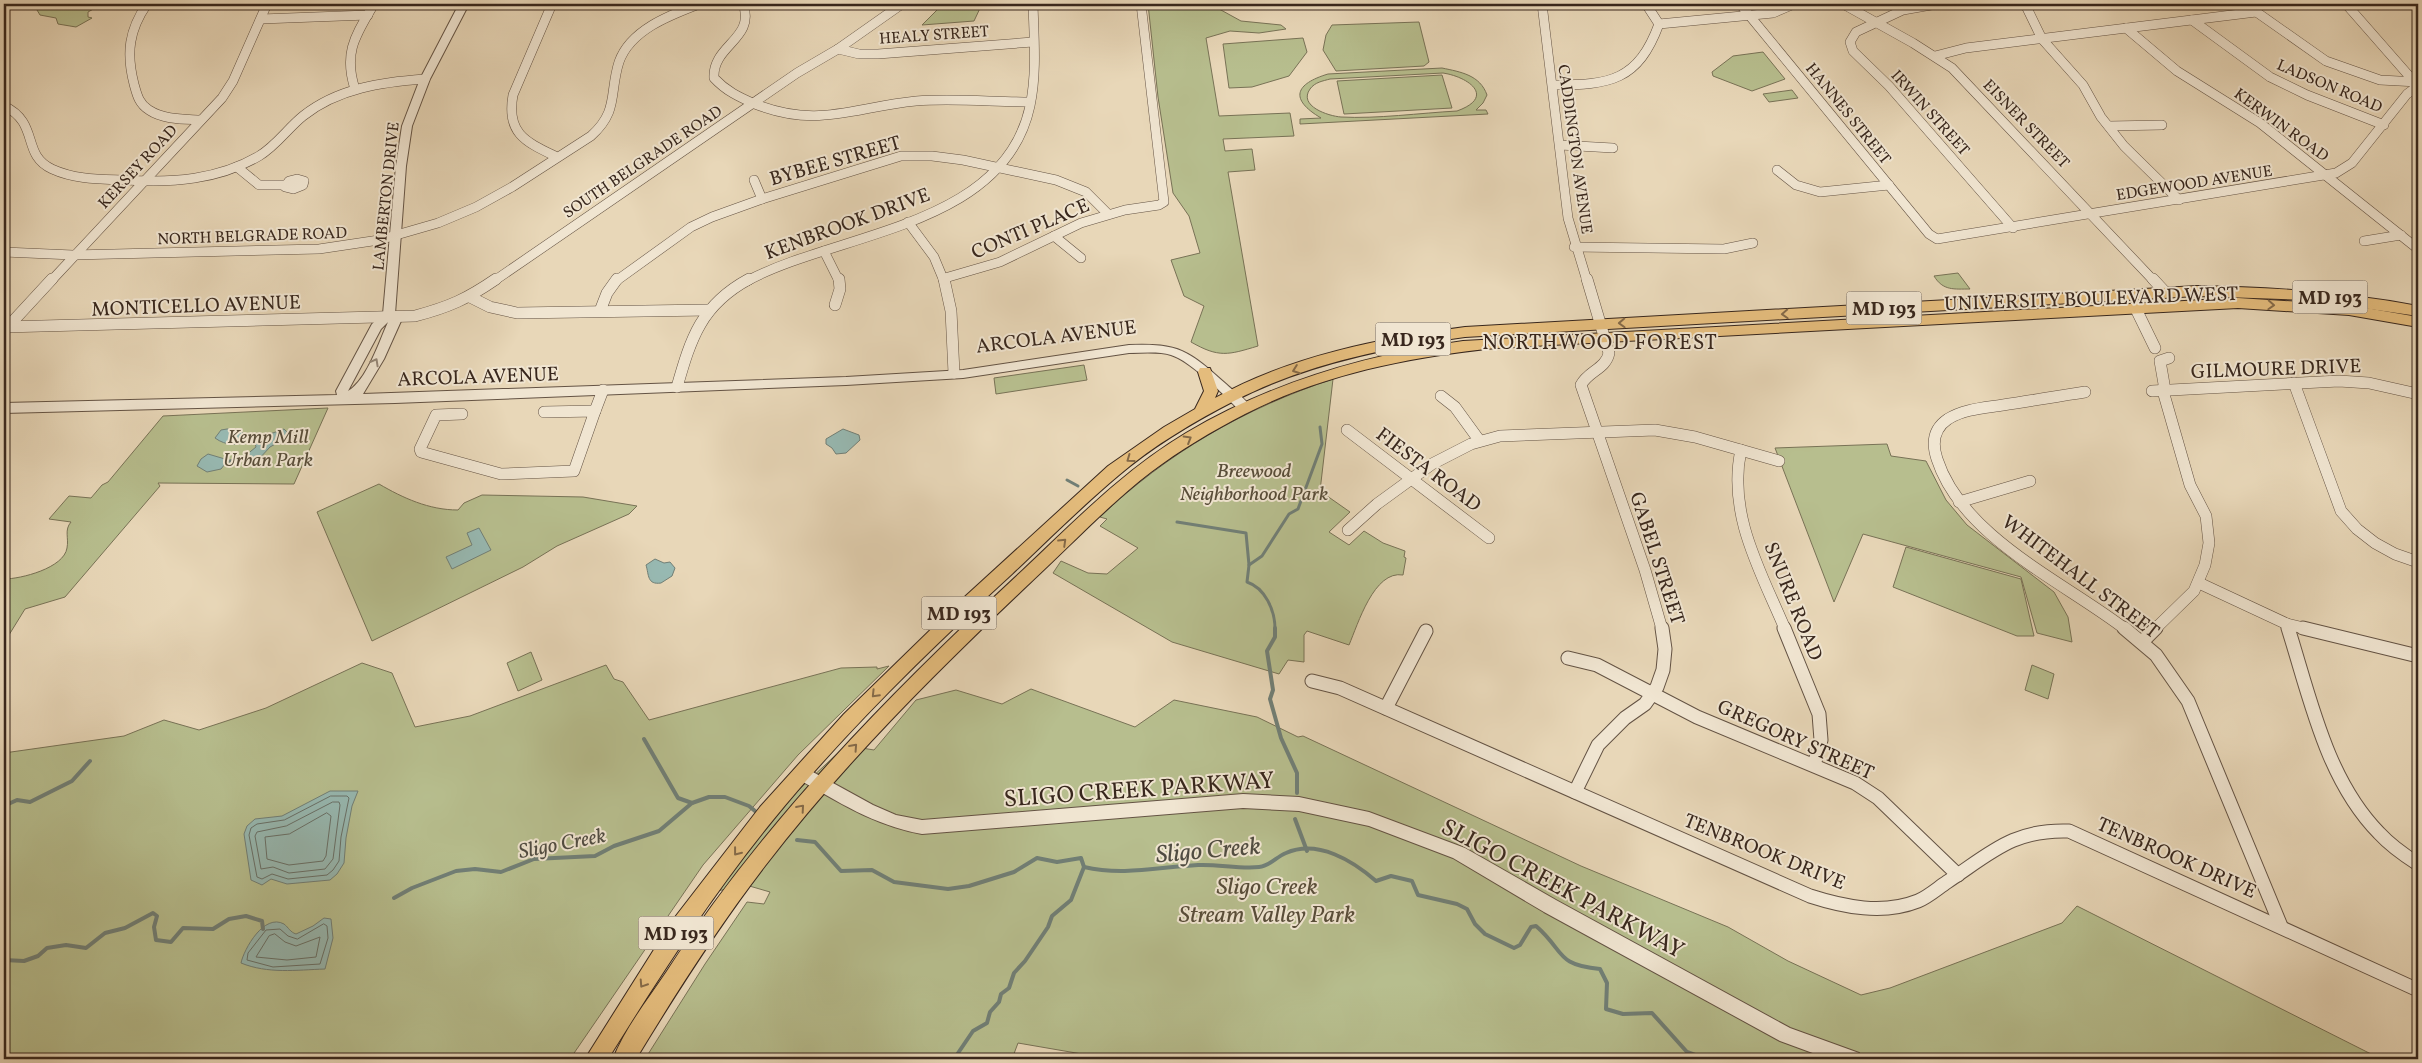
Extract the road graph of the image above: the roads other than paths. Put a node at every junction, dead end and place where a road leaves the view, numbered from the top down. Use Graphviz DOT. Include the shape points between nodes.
graph roads {
  1 [pos="147,4"];
  2 [pos="267,4"];
  3 [pos="374,4"];
  4 [pos="464,4"];
  5 [pos="552,4"];
  6 [pos="699,4"];
  7 [pos="743,4"];
  8 [pos="902,4"];
  9 [pos="1033,4"];
  10 [pos="1141,4"];
  11 [pos="1542,4"];
  12 [pos="1646,4"];
  13 [pos="1740,4"];
  14 [pos="1794,4"];
  15 [pos="1843,4"];
  16 [pos="1937,4"];
  17 [pos="2025,4"];
  18 [pos="2245,4"];
  19 [pos="2346,4"];
  20 [pos="2256,12"];
  21 [pos="368,15"];
  22 [pos="1750,16"];
  23 [pos="261,19"];
  24 [pos="2192,20"];
  25 [pos="1876,22"];
  26 [pos="1659,24"];
  27 [pos="2126,28"];
  28 [pos="2042,39"];
  29 [pos="1034,42"];
  30 [pos="838,49"];
  31 [pos="1935,56"];
  32 [pos="425,79"];
  33 [pos="2380,80"];
  34 [pos="2417,84"];
  35 [pos="1552,85"];
  36 [pos="356,89"];
  37 [pos="2407,94"];
  38 [pos="1030,102"];
  39 [pos="754,103"];
  40 [pos="4,106"];
  41 [pos="201,120"];
  42 [pos="2162,125"];
  43 [pos="2384,125"];
  44 [pos="2109,126"];
  45 [pos="1560,145"];
  46 [pos="1614,148"];
  47 [pos="557,157"];
  48 [pos="237,167"];
  49 [pos="997,167"];
  50 [pos="1777,170"];
  51 [pos="2326,175"];
  52 [pos="754,180"];
  53 [pos="143,181"];
  54 [pos="285,185"];
  55 [pos="1888,185"];
  56 [pos="762,199"];
  57 [pos="2179,200"];
  58 [pos="1108,214"];
  59 [pos="2093,214"];
  60 [pos="908,222"];
  61 [pos="2013,228"];
  62 [pos="2401,235"];
  63 [pos="1054,236"];
  64 [pos="395,237"];
  65 [pos="1937,238"];
  66 [pos="2364,241"];
  67 [pos="1753,243"];
  68 [pos="1574,247"];
  69 [pos="2418,249"];
  70 [pos="824,251"];
  71 [pos="4,252"];
  72 [pos="73,255"];
  73 [pos="1081,258"];
  74 [pos="945,278"];
  75 [pos="2165,292"];
  76 [pos="470,297"];
  77 [pos="835,305"];
  78 [pos="2172,306"];
  79 [pos="2135,307"];
  80 [pos="708,310"];
  81 [pos="2418,311"];
  82 [pos="600,312"];
  83 [pos="1821,312"];
  84 [pos="389,315"];
  85 [pos="2418,322"];
  86 [pos="1829,325"];
  87 [pos="5,329"];
  88 [pos="1603,330"];
  89 [pos="1419,338"];
  90 [pos="1393,343"];
  91 [pos="1496,343"];
  92 [pos="2155,348"];
  93 [pos="2169,358"];
  94 [pos="1206,372"];
  95 [pos="954,373"];
  96 [pos="1313,380"];
  97 [pos="2294,383"];
  98 [pos="677,388"];
  99 [pos="603,390"];
  100 [pos="2158,391"];
  101 [pos="2084,392"];
  102 [pos="2418,394"];
  103 [pos="1233,395"];
  104 [pos="1441,396"];
  105 [pos="345,399"];
  106 [pos="4,408"];
  107 [pos="1245,408"];
  108 [pos="595,410"];
  109 [pos="544,412"];
  110 [pos="462,414"];
  111 [pos="1200,414"];
  112 [pos="1347,430"];
  113 [pos="1597,432"];
  114 [pos="1478,440"];
  115 [pos="1741,450"];
  116 [pos="1778,461"];
  117 [pos="1411,478"];
  118 [pos="2030,481"];
  119 [pos="1959,502"];
  120 [pos="1348,530"];
  121 [pos="1488,538"];
  122 [pos="2418,562"];
  123 [pos="2199,583"];
  124 [pos="2287,624"];
  125 [pos="1426,631"];
  126 [pos="2142,642"];
  127 [pos="2418,656"];
  128 [pos="1568,658"];
  129 [pos="1312,681"];
  130 [pos="1652,695"];
  131 [pos="1386,708"];
  132 [pos="1814,765"];
  133 [pos="802,773"];
  134 [pos="822,784"];
  135 [pos="1575,792"];
  136 [pos="2418,864"];
  137 [pos="1958,875"];
  138 [pos="2281,926"];
  139 [pos="2418,990"];
  140 [pos="596,1059"];
  141 [pos="624,1059"];
  142 [pos="1853,1059"];
  1 -- 41 [label="street" via="132,30 127,48 138,99 161,116"];
  2 -- 23 [label="street, KERSEY ROAD"];
  3 -- 21 [label="street"];
  4 -- 32 [label="street, LAMBERTON DRIVE"];
  5 -- 47 [label="street" via="509,108 511,124 517,133 532,145"];
  6 -- 47 [label="street, NORTH BELGRADE ROAD" via="666,17 630,44 619,62 614,101 607,118 589,137"];
  7 -- 39 [label="street" via="748,19 714,67 714,78 726,92"];
  8 -- 30 [label="street, SOUTH BELGRADE ROAD"];
  9 -- 29 [label="street, KENBROOK DRIVE"];
  10 -- 58 [label="street, CONTI PLACE" via="1165,199 1159,205"];
  11 -- 35 [label="street, CADDINGTON AVENUE"];
  12 -- 26 [label="street"];
  13 -- 22 [label="street, HANNES STREET"];
  14 -- 22 [label="street" via="1780,11"];
  15 -- 25 [label="street, EISNER STREET"];
  16 -- 25 [label="street" via="1914,7"];
  17 -- 28 [label="street"];
  18 -- 20 [label="street"];
  19 -- 34 [label="street"];
  20 -- 24 [label="street"];
  20 -- 33 [label="street" via="2326,61"];
  21 -- 23 [label="street"];
  21 -- 36 [label="street" via="354,38 349,55 349,72"];
  22 -- 26 [label="street"];
  22 -- 55 [label="street, HANNES STREET"];
  23 -- 41 [label="street, KERSEY ROAD" via="233,82"];
  24 -- 27 [label="street"];
  24 -- 43 [label="street, LADSON ROAD" via="2270,77 2306,95"];
  25 -- 31 [label="street, EISNER STREET"];
  25 -- 61 [label="street, IRWIN STREET" via="1856,32 1850,42 1853,50 1889,86"];
  26 -- 35 [label="street" via="1642,60 1617,80 1582,86"];
  27 -- 28 [label="street"];
  27 -- 51 [label="street, KERWIN ROAD" via="2177,70 2260,123"];
  28 -- 31 [label="street" via="1966,48"];
  28 -- 44 [label="street" via="2083,85"];
  29 -- 30 [label="street, HEALY STREET" via="878,54"];
  29 -- 38 [label="street, KENBROOK DRIVE"];
  30 -- 39 [label="street, SOUTH BELGRADE ROAD"];
  31 -- 59 [label="street, EISNER STREET" via="1969,83"];
  32 -- 36 [label="street" via="391,81"];
  32 -- 64 [label="street, LAMBERTON DRIVE" via="406,126"];
  33 -- 34 [label="street"];
  33 -- 37 [label="street"];
  34 -- 37 [label="street, EDGEWOOD AVENUE"];
  35 -- 45 [label="street, CADDINGTON AVENUE"];
  36 -- 48 [label="street" via="317,107 269,150"];
  37 -- 43 [label="street, EDGEWOOD AVENUE"];
  38 -- 39 [label="street" via="916,102 804,117"];
  38 -- 49 [label="street, KENBROOK DRIVE" via="1018,138"];
  39 -- 76 [label="street, SOUTH BELGRADE ROAD"];
  40 -- 53 [label="street" via="24,118 35,155 48,168 75,177"];
  41 -- 53 [label="street, KERSEY ROAD"];
  42 -- 44 [label="street"];
  43 -- 51 [label="street, EDGEWOOD AVENUE" via="2352,163"];
  44 -- 57 [label="street" via="2124,146"];
  45 -- 46 [label="street"];
  45 -- 68 [label="street, CADDINGTON AVENUE"];
  47 -- 64 [label="street, NORTH BELGRADE ROAD" via="476,208"];
  48 -- 53 [label="street" via="215,176 183,182"];
  48 -- 54 [label="street" via="259,185"];
  49 -- 56 [label="street, BYBEE STREET" via="939,156 901,156"];
  49 -- 58 [label="street, BYBEE STREET" via="1076,187 1096,199"];
  49 -- 60 [label="street, KENBROOK DRIVE" via="960,198"];
  50 -- 55 [label="street" via="1796,185 1820,192"];
  51 -- 57 [label="street, EDGEWOOD AVENUE"];
  51 -- 62 [label="street, KERWIN ROAD"];
  52 -- 56 [label="street"];
  53 -- 72 [label="street, KERSEY ROAD"];
  55 -- 65 [label="street, HANNES STREET" via="1929,234"];
  56 -- 82 [label="street, BYBEE STREET" via="712,216 674,238 618,278"];
  57 -- 59 [label="street, EDGEWOOD AVENUE"];
  58 -- 63 [label="street, CONTI PLACE"];
  59 -- 61 [label="street, EDGEWOOD AVENUE"];
  59 -- 75 [label="street, EISNER STREET"];
  60 -- 70 [label="street, KENBROOK DRIVE"];
  60 -- 74 [label="street" via="933,252"];
  61 -- 65 [label="street, EDGEWOOD AVENUE"];
  62 -- 66 [label="street"];
  62 -- 69 [label="street, KERWIN ROAD"];
  63 -- 73 [label="street"];
  63 -- 74 [label="street, CONTI PLACE" via="1000,262"];
  64 -- 72 [label="street, NORTH BELGRADE ROAD" via="319,249"];
  64 -- 84 [label="street, LAMBERTON DRIVE"];
  67 -- 68 [label="street" via="1724,249"];
  68 -- 88 [label="street, CADDINGTON AVENUE"];
  70 -- 77 [label="street" via="840,278 841,291"];
  70 -- 80 [label="street, KENBROOK DRIVE" via="757,276"];
  71 -- 72 [label="street, NORTH BELGRADE ROAD"];
  72 -- 87 [label="street, KERSEY ROAD"];
  74 -- 95 [label="street" via="950,297"];
  75 -- 78 [label="main road"];
  75 -- 81 [label="main road, UNIVERSITY BOULEVARD WEST / MD 193" via="2336,297"];
  75 -- 83 [label="main road, UNIVERSITY BOULEVARD WEST / MD 193"];
  76 -- 82 [label="street" via="490,307 517,312"];
  76 -- 84 [label="street, SOUTH BELGRADE ROAD" via="427,314"];
  78 -- 79 [label="main road, UNIVERSITY BOULEVARD WEST / MD 193"];
  78 -- 85 [label="main road, UNIVERSITY BOULEVARD WEST / MD 193, one-way" via="2238,303 2314,307"];
  79 -- 86 [label="main road, UNIVERSITY BOULEVARD WEST / MD 193"];
  79 -- 92 [label="street"];
  80 -- 82 [label="street"];
  80 -- 98 [label="street, KENBROOK DRIVE" via="690,341"];
  83 -- 86 [label="main road"];
  83 -- 88 [label="main road, UNIVERSITY BOULEVARD WEST / MD 193, one-way"];
  84 -- 87 [label="street, MONTICELLO AVENUE"];
  84 -- 105 [label="street, LAMBERTON DRIVE" via="395,321 378,359 360,390"];
  86 -- 88 [label="main road, UNIVERSITY BOULEVARD WEST / MD 193"];
  88 -- 89 [label="main road, UNIVERSITY BOULEVARD WEST / MD 193" via="1465,332"];
  88 -- 91 [label="main road, UNIVERSITY BOULEVARD WEST / MD 193"];
  88 -- 113 [label="street, GABEL STREET" via="1609,357 1587,375 1581,385"];
  89 -- 90 [label="main road, UNIVERSITY BOULEVARD WEST / MD 193"];
  89 -- 91 [label="main road" via="1430,342 1462,339"];
  90 -- 96 [label="main road" via="1392,349 1386,352 1321,370"];
  90 -- 103 [label="main road, UNIVERSITY BOULEVARD WEST / MD 193, one-way" via="1297,369"];
  91 -- 96 [label="main road, UNIVERSITY BOULEVARD WEST / MD 193" via="1416,352"];
  93 -- 100 [label="street" via="2160,361 2166,385"];
  94 -- 95 [label="street, ARCOLA AVENUE" via="1196,362 1177,352 1155,348"];
  94 -- 103 [label="street, ARCOLA AVENUE"];
  94 -- 111 [label="main road" via="1211,391"];
  95 -- 98 [label="street, ARCOLA AVENUE"];
  95 -- 103 [label="street, ARCOLA AVENUE" via="962,368 1053,353 1134,342 1160,343 1201,356 1230,386"];
  96 -- 107 [label="main road, UNIVERSITY BOULEVARD WEST / MD 193"];
  97 -- 100 [label="street, GILMOURE DRIVE"];
  97 -- 102 [label="street, GILMOURE DRIVE" via="2369,383"];
  97 -- 122 [label="street" via="2341,511 2367,539"];
  98 -- 99 [label="street, ARCOLA AVENUE"];
  99 -- 105 [label="street, ARCOLA AVENUE"];
  99 -- 108 [label="street"];
  100 -- 123 [label="street" via="2190,485 2208,522 2209,543"];
  101 -- 119 [label="street, WHITEHALL STREET" via="1962,412 1945,419 1933,445 1944,480"];
  103 -- 107 [label="street, ARCOLA AVENUE"];
  103 -- 111 [label="main road, UNIVERSITY BOULEVARD WEST / MD 193"];
  104 -- 114 [label="street" via="1455,408"];
  105 -- 106 [label="street, ARCOLA AVENUE"];
  134 -- 107 [label="main road, UNIVERSITY BOULEVARD WEST / MD 193, one-way" via="937,660 1098,508 1146,467"];
  108 -- 109 [label="street"];
  108 -- 110 [label="street" via="574,471 501,474 421,452 436,415"];
  111 -- 133 [label="main road, UNIVERSITY BOULEVARD WEST / MD 193, one-way" via="1169,431 1114,470 892,677"];
  112 -- 117 [label="street, FIESTA ROAD"];
  113 -- 114 [label="street" via="1500,436"];
  113 -- 115 [label="street" via="1655,430"];
  113 -- 130 [label="street, GABEL STREET" via="1664,633 1663,670"];
  114 -- 117 [label="street" via="1449,452"];
  115 -- 116 [label="street"];
  115 -- 132 [label="street, SNURE ROAD" via="1735,482 1744,529 1819,714 1821,740"];
  117 -- 120 [label="street"];
  117 -- 121 [label="street, FIESTA ROAD"];
  118 -- 119 [label="street"];
  119 -- 126 [label="street, WHITEHALL STREET" via="1998,539"];
  123 -- 124 [label="street"];
  123 -- 126 [label="street"];
  124 -- 127 [label="street"];
  124 -- 136 [label="street" via="2326,745 2351,798 2379,834"];
  125 -- 131 [label="street"];
  126 -- 138 [label="street, WHITEHALL STREET" via="2168,670 2188,701"];
  128 -- 130 [label="street, GREGORY STREET" via="1587,660"];
  129 -- 131 [label="street, TENBROOK DRIVE" via="1340,688"];
  130 -- 132 [label="street, GREGORY STREET"];
  130 -- 135 [label="street, GABEL STREET" via="1598,745"];
  131 -- 135 [label="street, TENBROOK DRIVE"];
  132 -- 137 [label="street, GREGORY STREET" via="1856,783 1878,798"];
  133 -- 134 [label="street, SLIGO CREEK PARKWAY"];
  133 -- 140 [label="main road, UNIVERSITY BOULEVARD WEST / MD 193, one-way" via="679,928"];
  141 -- 134 [label="main road, UNIVERSITY BOULEVARD WEST / MD 193, one-way" via="734,892"];
  134 -- 142 [label="street, SLIGO CREEK PARKWAY" via="867,810 895,822 922,827 1244,801 1299,804 1369,819 1459,853 1786,1035"];
  135 -- 137 [label="street, TENBROOK DRIVE" via="1810,896 1836,904 1889,908 1919,901"];
  137 -- 138 [label="street, TENBROOK DRIVE" via="2011,839 2044,830 2069,832"];
  138 -- 139 [label="street, TENBROOK DRIVE"];
}
